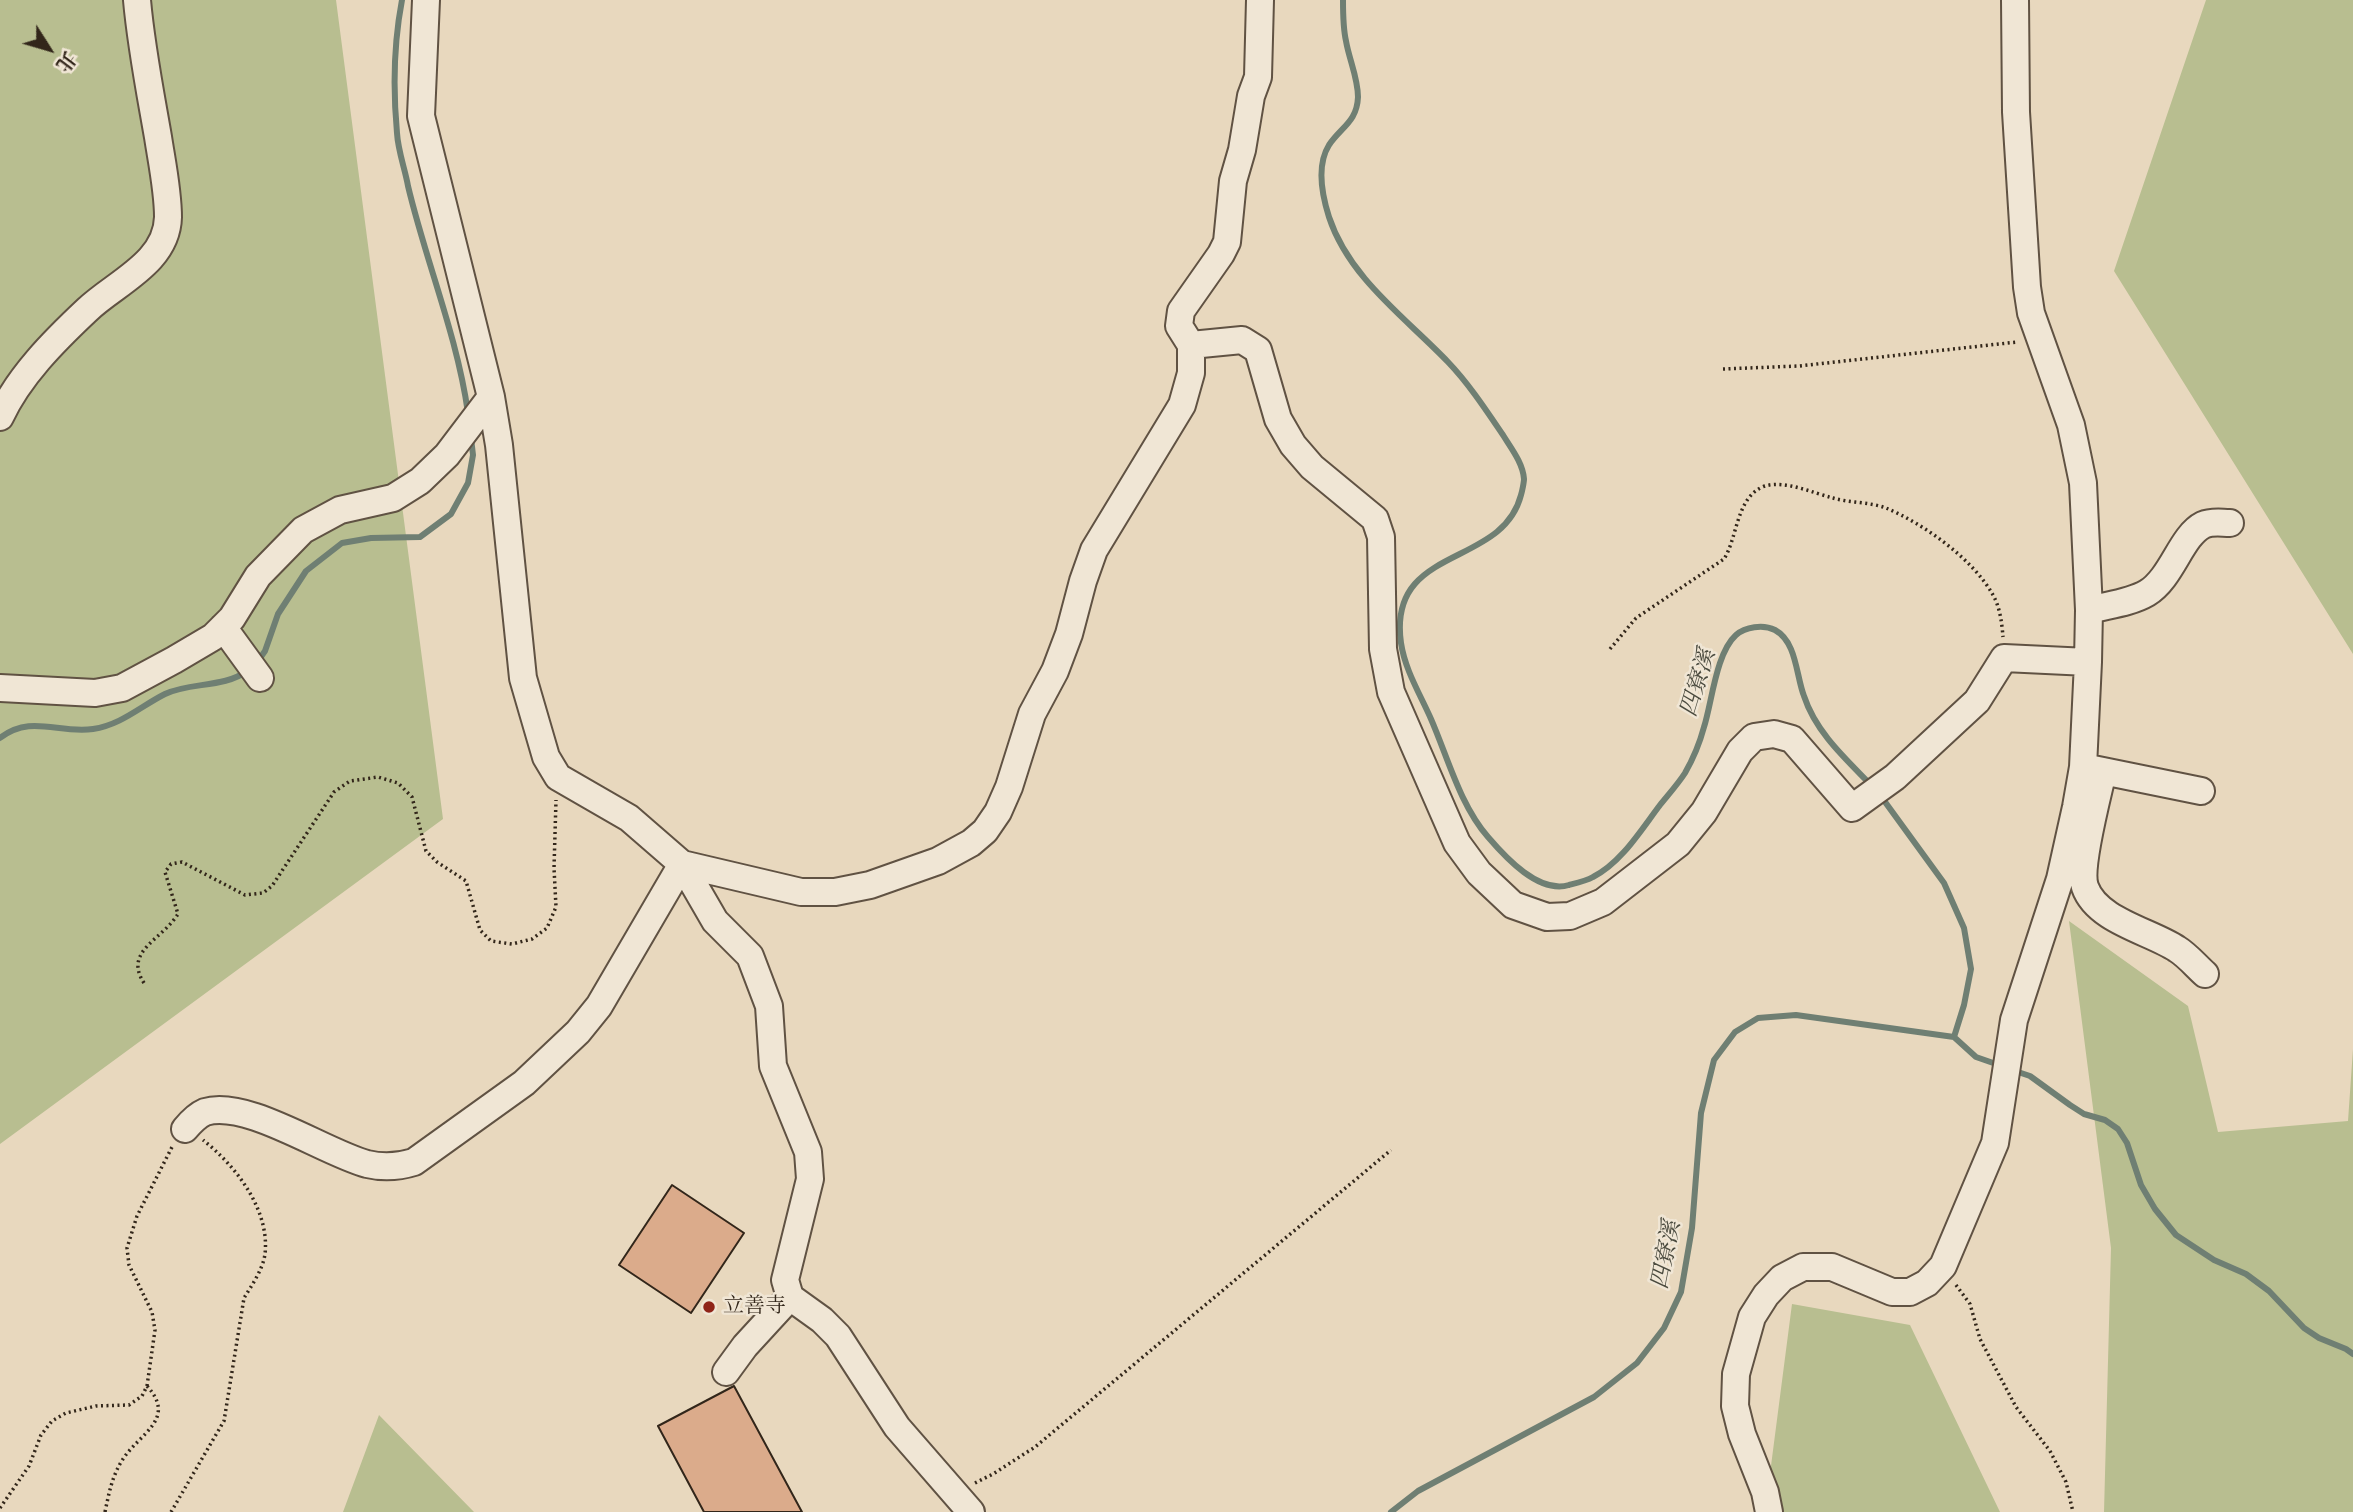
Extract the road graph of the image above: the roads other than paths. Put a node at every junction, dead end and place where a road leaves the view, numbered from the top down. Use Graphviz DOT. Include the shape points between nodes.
graph roads {
  1 [pos="137,0"];
  2 [pos="426,0"];
  3 [pos="1260,0"];
  4 [pos="2015,0"];
  5 [pos="1191,345"];
  6 [pos="491,397"];
  7 [pos="0,417"];
  8 [pos="2230,523"];
  9 [pos="2089,610"];
  10 [pos="223,627"];
  11 [pos="2088,662"];
  12 [pos="260,678"];
  13 [pos="0,688"];
  14 [pos="2093,769"];
  15 [pos="2201,791"];
  16 [pos="682,864"];
  17 [pos="2205,974"];
  18 [pos="185,1129"];
  19 [pos="790,1297"];
  20 [pos="726,1372"];
  21 [pos="963,1502"];
  22 [pos="1769,1512"];
  1 -- 7 [label="street" via="162,159 168,218 163,239 145,264 88,308 29,371"];
  2 -- 6 [label="street" via="421,116"];
  3 -- 5 [label="street" via="1258,77 1233,181 1227,242 1181,311 1179,326"];
  4 -- 9 [label="street" via="2026,287 2078,455"];
  5 -- 11 [label="street" via="1242,340 1258,350 1278,419 1293,445 1312,467 1375,519 1381,537 1383,649 1391,692 1457,843 1479,873 1513,905 1547,917 1570,916 1603,902 1678,844 1754,737 1774,734 1792,740 1852,808 1895,777 1977,701 2004,658"];
  5 -- 16 [label="street" via="1191,373 1182,405 1094,550 1055,671 1025,732 1009,787 985,831 938,861 835,892 801,892"];
  6 -- 10 [label="street" via="447,455 420,481 393,498 340,510 303,530 258,576"];
  6 -- 16 [label="street" via="523,678 546,757 558,777 629,818"];
  8 -- 9 [label="street" via="2200,526 2163,580 2147,593"];
  9 -- 11 [label="street"];
  10 -- 12 [label="street"];
  10 -- 13 [label="street" via="122,688 94,693"];
  11 -- 14 [label="street"];
  14 -- 15 [label="street"];
  14 -- 17 [label="street" via="2084,887 2095,904 2120,922 2178,949"];
  14 -- 22 [label="street" via="2014,1020 1995,1143 1942,1266 1927,1283 1910,1292 1892,1292 1832,1267 1803,1267 1782,1278 1752,1317 1736,1374 1735,1406"];
  16 -- 18 [label="street" via="599,1006 578,1032 524,1083 414,1162 395,1168 367,1164 270,1122 228,1111 205,1112"];
  16 -- 19 [label="street" via="715,920 750,956 769,1006 773,1066 808,1152 810,1179 785,1280"];
  19 -- 20 [label="street"];
  19 -- 21 [label="street" via="838,1336 897,1427"];
}
